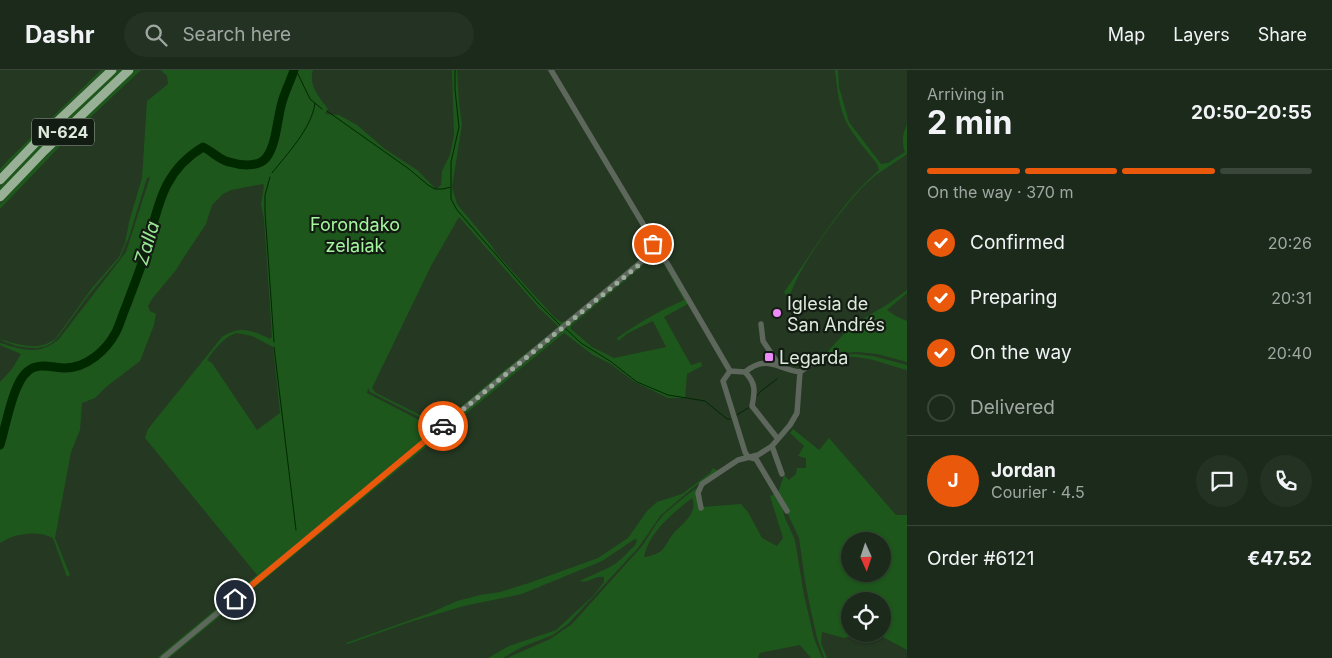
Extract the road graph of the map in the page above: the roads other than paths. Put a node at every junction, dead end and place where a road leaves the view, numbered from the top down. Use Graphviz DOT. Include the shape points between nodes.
graph roads {
  1 [pos="112,70"];
  2 [pos="128,70"];
  3 [pos="551,70"];
  4 [pos="0,180"];
  5 [pos="0,197"];
  6 [pos="652,252"];
  7 [pos="762,324"];
  8 [pos="820,357"];
  9 [pos="779,365"];
  10 [pos="730,371"];
  11 [pos="745,372"];
  12 [pos="800,372"];
  13 [pos="778,439"];
  14 [pos="772,446"];
  15 [pos="748,457"];
  16 [pos="782,474"];
  17 [pos="701,508"];
  18 [pos="787,511"];
  19 [pos="163,658"];
  1 -- 4 [label="highway, N-624"];
  2 -- 5 [label="highway, N-624"];
  3 -- 6 [label="street" via="652,238"];
  6 -- 10 [label="street" via="667,263"];
  6 -- 19 [label="street"];
  7 -- 9 [label="street" via="762,341"];
  8 -- 12 [label="street"];
  9 -- 11 [label="street" via="771,362 752,366"];
  9 -- 12 [label="street"];
  10 -- 11 [label="street"];
  10 -- 15 [label="street" via="723,381 724,390"];
  11 -- 13 [label="street" via="755,390 752,406"];
  12 -- 13 [label="street" via="797,413"];
  13 -- 14 [label="street"];
  14 -- 15 [label="street"];
  14 -- 16 [label="street"];
  15 -- 17 [label="street" via="702,484 698,493"];
  15 -- 18 [label="street" via="756,459"];
}
